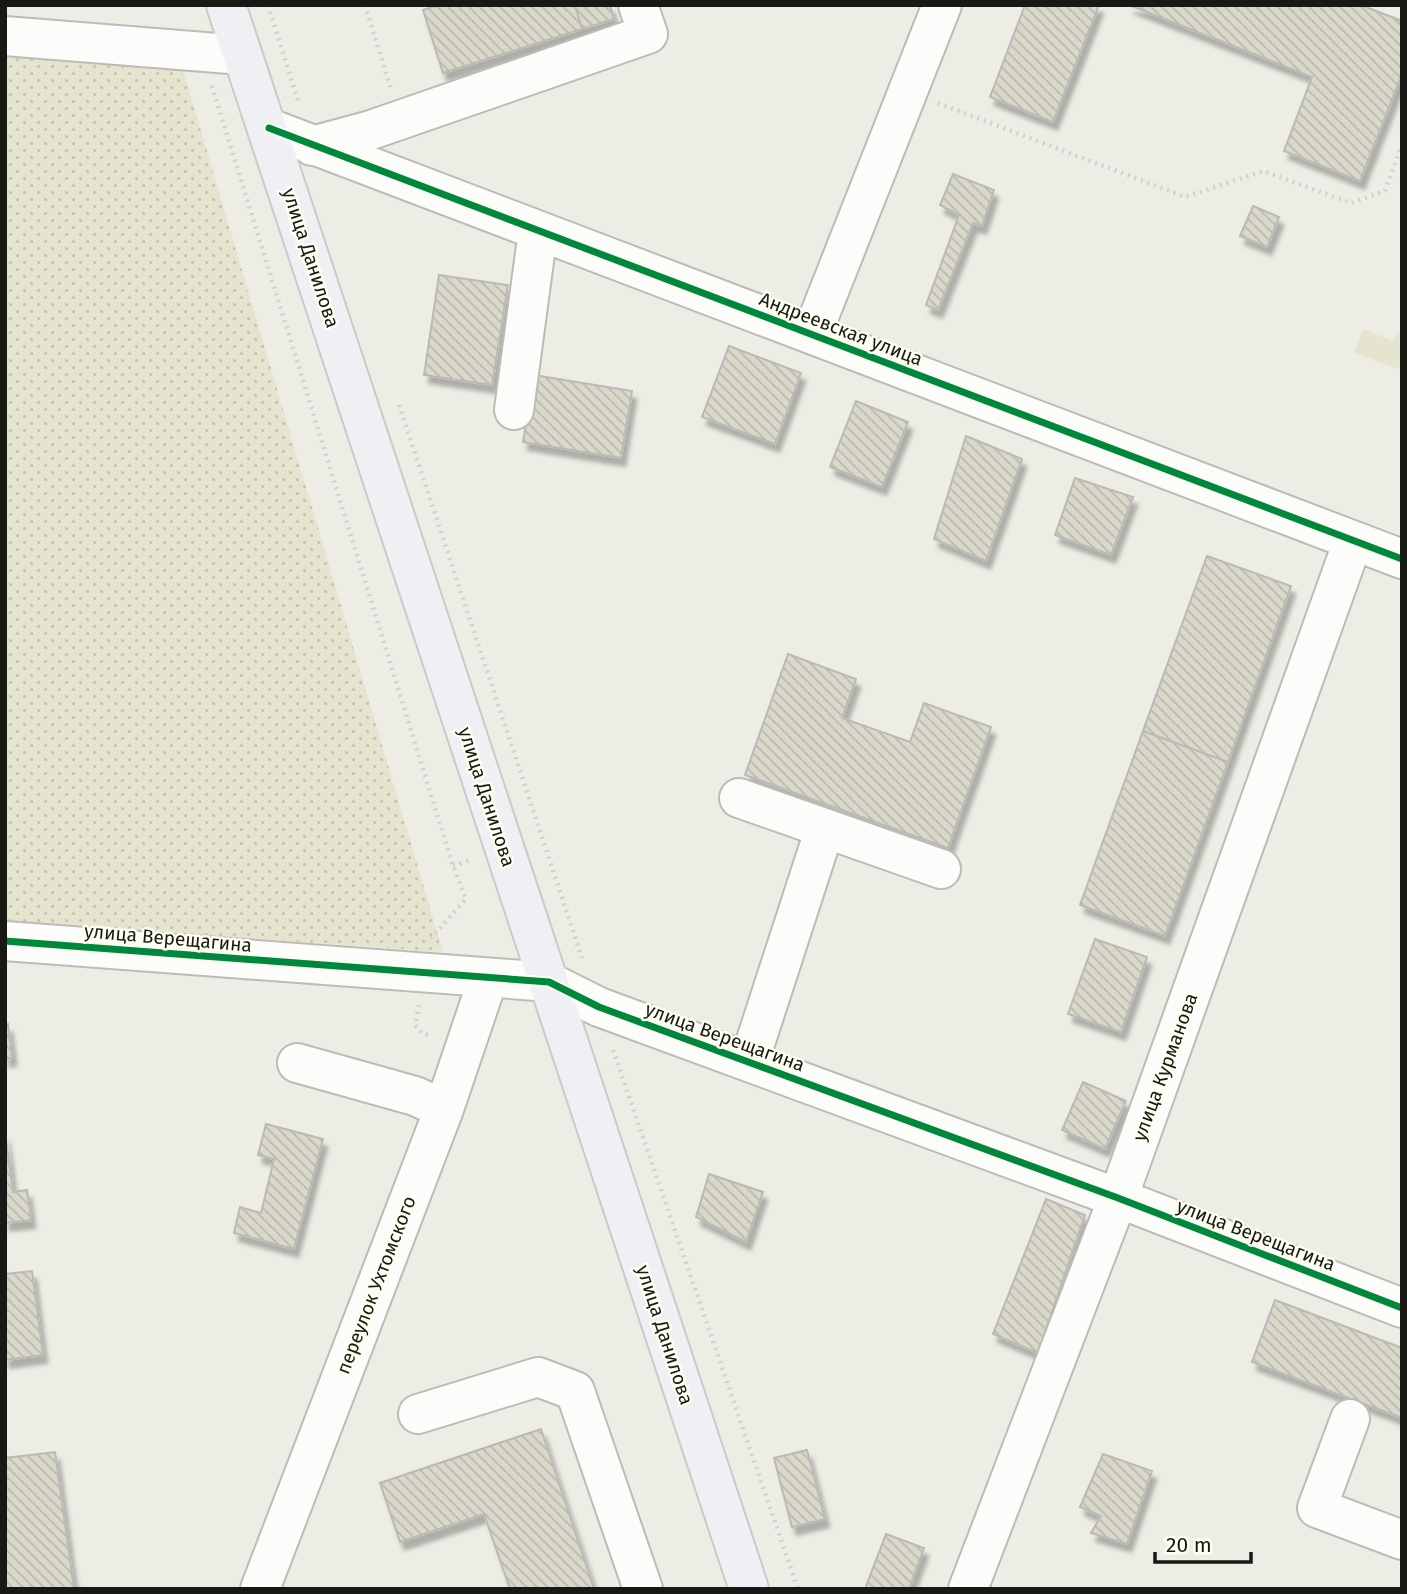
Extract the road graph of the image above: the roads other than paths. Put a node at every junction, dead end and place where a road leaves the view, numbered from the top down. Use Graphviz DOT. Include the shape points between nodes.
graph roads {
  1 [pos="226,5"];
  2 [pos="638,5"];
  3 [pos="942,5"];
  4 [pos="5,36"];
  5 [pos="242,55"];
  6 [pos="268,128"];
  7 [pos="312,146"];
  8 [pos="538,232"];
  9 [pos="811,334"];
  10 [pos="514,410"];
  11 [pos="1353,541"];
  12 [pos="1402,559"];
  13 [pos="739,799"];
  14 [pos="825,828"];
  15 [pos="942,869"];
  16 [pos="5,941"];
  17 [pos="488,979"];
  18 [pos="549,982"];
  19 [pos="749,1062"];
  20 [pos="298,1063"];
  21 [pos="444,1109"];
  22 [pos="1118,1198"];
  23 [pos="1402,1308"];
  24 [pos="418,1414"];
  25 [pos="1350,1419"];
  26 [pos="1402,1540"];
  27 [pos="260,1589"];
  28 [pos="643,1589"];
  29 [pos="748,1589"];
  30 [pos="968,1589"];
  1 -- 5 [label="main road, улица Данилова"];
  2 -- 7 [label="street" via="648,34"];
  3 -- 9 [label="street"];
  4 -- 5 [label="street"];
  5 -- 6 [label="main road, улица Данилова"];
  6 -- 7 [label="street, Андреевская улица"];
  6 -- 18 [label="main road, улица Данилова"];
  7 -- 8 [label="street, Андреевская улица"];
  8 -- 9 [label="street, Андреевская улица"];
  8 -- 10 [label="street"];
  9 -- 11 [label="street, Андреевская улица"];
  11 -- 12 [label="street, Андреевская улица"];
  11 -- 22 [label="street, улица Курманова"];
  13 -- 14 [label="street"];
  14 -- 15 [label="street"];
  14 -- 19 [label="street"];
  16 -- 17 [label="street, улица Верещагина"];
  17 -- 18 [label="street, улица Верещагина"];
  17 -- 21 [label="street, переулок Ухтомского"];
  18 -- 19 [label="street, улица Верещагина" via="599,1007"];
  18 -- 29 [label="main road, улица Данилова"];
  19 -- 22 [label="street, улица Верещагина"];
  20 -- 21 [label="street" via="415,1096"];
  21 -- 27 [label="street, переулок Ухтомского"];
  22 -- 23 [label="street, улица Верещагина"];
  22 -- 30 [label="street, улица Курманова"];
  24 -- 28 [label="street" via="538,1377 575,1391"];
  25 -- 26 [label="street" via="1317,1508"];
}
